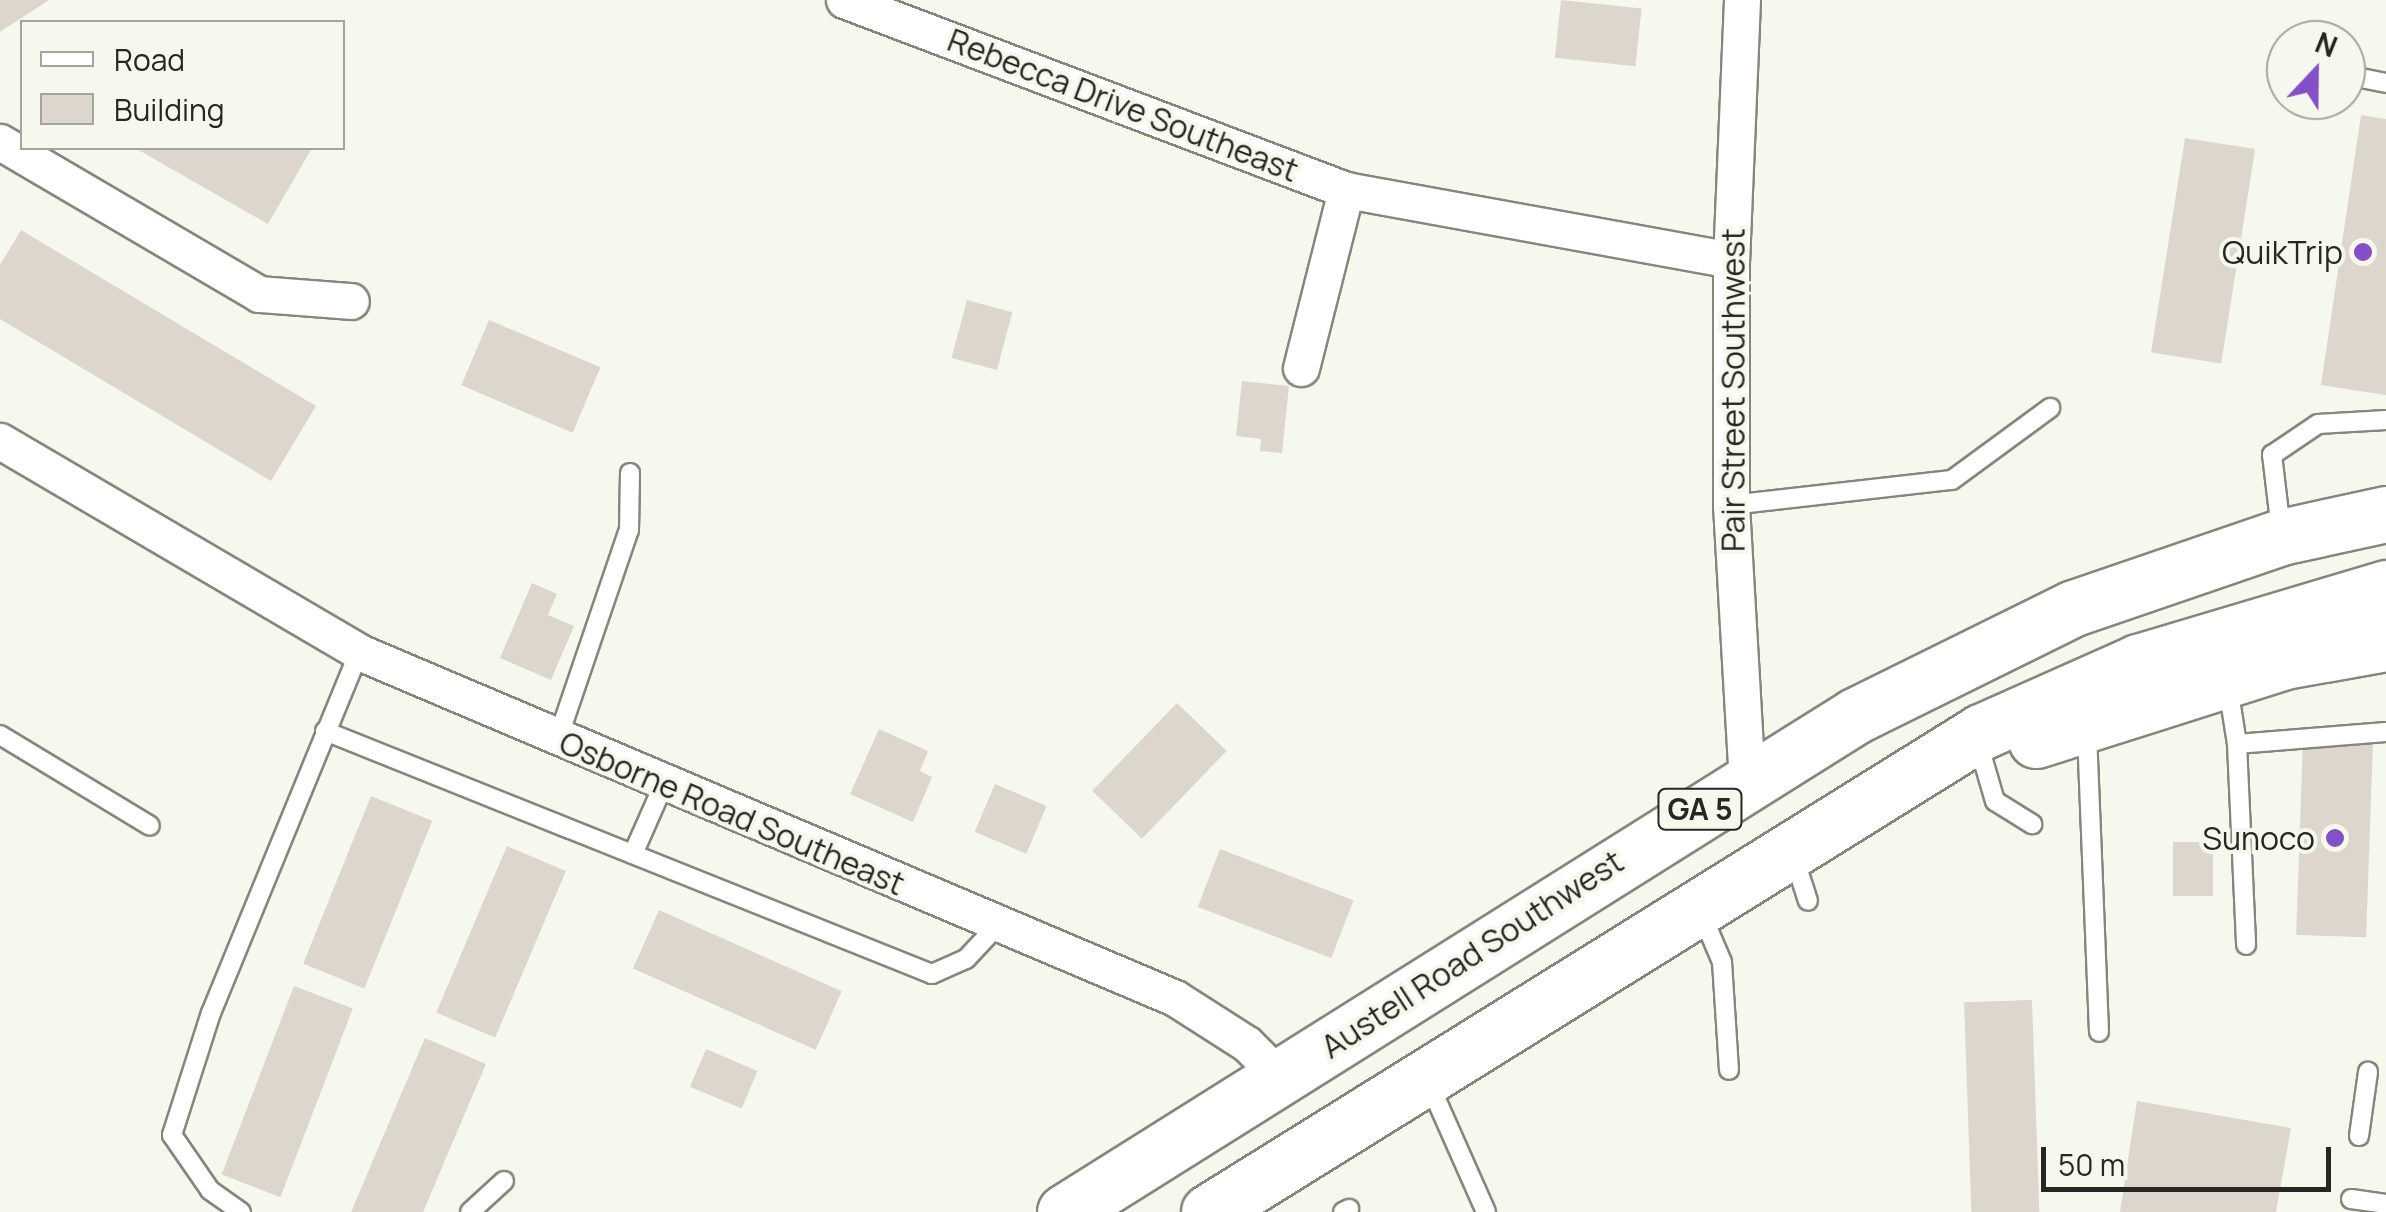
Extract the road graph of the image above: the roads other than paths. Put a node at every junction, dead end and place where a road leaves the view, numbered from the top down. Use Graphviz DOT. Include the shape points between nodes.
graph roads {
  1 [pos="844,0"];
  2 [pos="1742,0"];
  3 [pos="0,142"];
  4 [pos="1346,190"];
  5 [pos="1731,260"];
  6 [pos="351,301"];
  7 [pos="1301,368"];
  8 [pos="2050,408"];
  9 [pos="2386,420"];
  10 [pos="0,441"];
  11 [pos="630,473"];
  12 [pos="1731,505"];
  13 [pos="2386,514"];
  14 [pos="2282,536"];
  15 [pos="2386,588"];
  16 [pos="2386,643"];
  17 [pos="359,652"];
  18 [pos="2227,678"];
  19 [pos="2087,722"];
  20 [pos="325,731"];
  21 [pos="2386,732"];
  22 [pos="0,735"];
  23 [pos="558,738"];
  24 [pos="2237,744"];
  25 [pos="1983,760"];
  26 [pos="1927,766"];
  27 [pos="1747,779"];
  28 [pos="664,786"];
  29 [pos="2032,824"];
  30 [pos="150,826"];
  31 [pos="1791,848"];
  32 [pos="633,854"];
  33 [pos="1808,902"];
  34 [pos="1683,914"];
  35 [pos="997,926"];
  36 [pos="2246,944"];
  37 [pos="2098,1032"];
  38 [pos="1729,1070"];
  39 [pos="2368,1072"];
  40 [pos="1426,1076"];
  41 [pos="1280,1077"];
  42 [pos="2359,1136"];
  43 [pos="504,1181"];
  44 [pos="2351,1199"];
  45 [pos="2386,1204"];
  46 [pos="241,1212"];
  47 [pos="470,1212"];
  48 [pos="1064,1212"];
  49 [pos="1209,1212"];
  50 [pos="1486,1212"];
  1 -- 4 [label="street, Rebecca Drive Southeast"];
  2 -- 5 [label="street, Pair Street Southwest"];
  3 -- 6 [label="street" via="260,294"];
  4 -- 5 [label="street, Rebecca Drive Southeast"];
  4 -- 7 [label="street"];
  5 -- 12 [label="street, Pair Street Southwest"];
  8 -- 12 [label="lane" via="1952,480"];
  9 -- 14 [label="lane" via="2318,424 2272,455"];
  10 -- 17 [label="street, Osborne Road Southeast"];
  11 -- 23 [label="lane" via="628,530"];
  12 -- 27 [label="street, Pair Street Southwest"];
  13 -- 14 [label="main road, Austell Road Southwest / GA 5"];
  14 -- 27 [label="main road, Austell Road Southwest / GA 5" via="2074,608 1855,716"];
  15 -- 26 [label="main road, GA 5" via="2138,662 1981,732"];
  16 -- 18 [label="main road"];
  17 -- 20 [label="lane"];
  17 -- 23 [label="street, Osborne Road Southeast"];
  18 -- 19 [label="main road"];
  18 -- 24 [label="lane"];
  19 -- 25 [label="main road"];
  19 -- 37 [label="lane"];
  20 -- 32 [label="lane"];
  20 -- 46 [label="lane" via="211,1014 172,1135 210,1190"];
  21 -- 24 [label="lane"];
  22 -- 30 [label="lane"];
  23 -- 28 [label="street, Osborne Road Southeast"];
  24 -- 36 [label="lane"];
  25 -- 26 [label="main road"];
  25 -- 29 [label="lane" via="1995,801"];
  26 -- 31 [label="main road, GA 5"];
  27 -- 34 [label="main road" via="1729,838"];
  27 -- 41 [label="main road, Austell Road Southwest / GA 5"];
  28 -- 32 [label="lane"];
  28 -- 35 [label="street, Osborne Road Southeast"];
  31 -- 33 [label="lane"];
  31 -- 34 [label="main road, GA 5"];
  32 -- 35 [label="lane" via="932,974 966,959"];
  34 -- 38 [label="lane" via="1722,962"];
  34 -- 40 [label="main road, GA 5"];
  35 -- 41 [label="street, Osborne Road Southeast" via="1175,998 1248,1044"];
  39 -- 42 [label="lane"];
  40 -- 49 [label="main road, GA 5"];
  40 -- 50 [label="lane"];
  41 -- 48 [label="main road, Austell Road Southwest / GA 5"];
  43 -- 47 [label="lane"];
  44 -- 45 [label="lane"];
}
